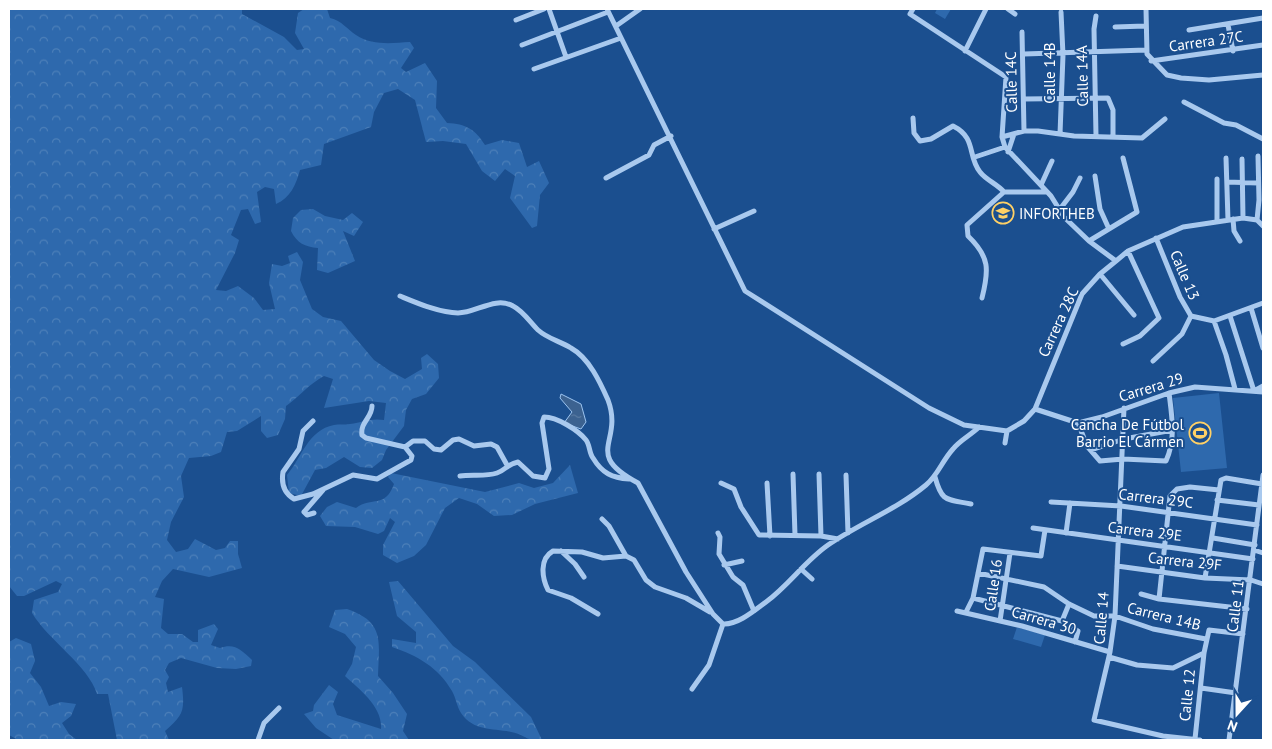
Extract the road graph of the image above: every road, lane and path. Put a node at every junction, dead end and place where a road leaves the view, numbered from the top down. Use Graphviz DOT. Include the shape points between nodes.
graph roads {
  1 [pos="544,9"];
  2 [pos="549,9"];
  3 [pos="640,9"];
  4 [pos="986,9"];
  5 [pos="1008,9"];
  6 [pos="1146,9"];
  7 [pos="608,10"];
  8 [pos="911,12"];
  9 [pos="1061,12"];
  10 [pos="1015,14"];
  11 [pos="1096,16"];
  12 [pos="1263,18"];
  13 [pos="516,20"];
  14 [pos="1228,25"];
  15 [pos="616,26"];
  16 [pos="1145,26"];
  17 [pos="1115,27"];
  18 [pos="1190,30"];
  19 [pos="556,32"];
  20 [pos="1022,32"];
  21 [pos="621,38"];
  22 [pos="522,45"];
  23 [pos="1263,45"];
  24 [pos="1146,50"];
  25 [pos="965,51"];
  26 [pos="1233,51"];
  27 [pos="1094,53"];
  28 [pos="1024,54"];
  29 [pos="1063,54"];
  30 [pos="566,58"];
  31 [pos="1151,60"];
  32 [pos="534,69"];
  33 [pos="1263,75"];
  34 [pos="1095,98"];
  35 [pos="1024,99"];
  36 [pos="1062,99"];
  37 [pos="1184,102"];
  38 [pos="913,118"];
  39 [pos="1165,119"];
  40 [pos="1024,131"];
  41 [pos="1014,134"];
  42 [pos="1060,134"];
  43 [pos="671,136"];
  44 [pos="1096,136"];
  45 [pos="1113,136"];
  46 [pos="1002,137"];
  47 [pos="1263,139"];
  48 [pos="1006,149"];
  49 [pos="1258,156"];
  50 [pos="975,158"];
  51 [pos="1123,158"];
  52 [pos="1226,158"];
  53 [pos="1242,159"];
  54 [pos="1052,161"];
  55 [pos="1095,176"];
  56 [pos="606,178"];
  57 [pos="1080,178"];
  58 [pos="1218,179"];
  59 [pos="1227,182"];
  60 [pos="1243,183"];
  61 [pos="1258,183"];
  62 [pos="1041,185"];
  63 [pos="1004,192"];
  64 [pos="1046,192"];
  65 [pos="1060,209"];
  66 [pos="754,211"];
  67 [pos="1243,218"];
  68 [pos="1230,220"];
  69 [pos="1257,220"];
  70 [pos="1217,221"];
  71 [pos="1263,226"];
  72 [pos="714,229"];
  73 [pos="1108,229"];
  74 [pos="1156,238"];
  75 [pos="1089,241"];
  76 [pos="1240,241"];
  77 [pos="1128,251"];
  78 [pos="1116,261"];
  79 [pos="1100,274"];
  80 [pos="400,296"];
  81 [pos="982,298"];
  82 [pos="1263,303"];
  83 [pos="1251,308"];
  84 [pos="1134,315"];
  85 [pos="1191,316"];
  86 [pos="1230,316"];
  87 [pos="1214,321"];
  88 [pos="1123,344"];
  89 [pos="1263,348"];
  90 [pos="1153,361"];
  91 [pos="1263,386"];
  92 [pos="1234,389"];
  93 [pos="1254,390"];
  94 [pos="1263,392"];
  95 [pos="1169,393"];
  96 [pos="372,406"];
  97 [pos="1124,408"];
  98 [pos="1035,409"];
  99 [pos="313,421"];
  100 [pos="1078,423"];
  101 [pos="979,427"];
  102 [pos="1007,430"];
  103 [pos="1173,430"];
  104 [pos="1124,439"];
  105 [pos="1005,442"];
  106 [pos="405,448"];
  107 [pos="1091,450"];
  108 [pos="1123,459"];
  109 [pos="507,465"];
  110 [pos="793,474"];
  111 [pos="819,474"];
  112 [pos="846,475"];
  113 [pos="1263,475"];
  114 [pos="460,476"];
  115 [pos="935,477"];
  116 [pos="632,479"];
  117 [pos="721,483"];
  118 [pos="767,483"];
  119 [pos="1262,484"];
  120 [pos="323,489"];
  121 [pos="1219,490"];
  122 [pos="1217,500"];
  123 [pos="1051,502"];
  124 [pos="1070,503"];
  125 [pos="971,504"];
  126 [pos="1259,505"];
  127 [pos="1121,506"];
  128 [pos="1168,511"];
  129 [pos="314,513"];
  130 [pos="1214,518"];
  131 [pos="602,519"];
  132 [pos="1257,524"];
  133 [pos="1033,528"];
  134 [pos="1045,530"];
  135 [pos="718,533"];
  136 [pos="848,533"];
  137 [pos="1066,533"];
  138 [pos="1256,533"];
  139 [pos="795,535"];
  140 [pos="770,536"];
  141 [pos="821,536"];
  142 [pos="1263,536"];
  143 [pos="1213,538"];
  144 [pos="839,539"];
  145 [pos="1119,541"];
  146 [pos="1165,546"];
  147 [pos="1254,548"];
  148 [pos="561,551"];
  149 [pos="1211,552"];
  150 [pos="1010,553"];
  151 [pos="1263,553"];
  152 [pos="626,556"];
  153 [pos="1253,559"];
  154 [pos="742,560"];
  155 [pos="724,565"];
  156 [pos="1117,566"];
  157 [pos="801,569"];
  158 [pos="1162,572"];
  159 [pos="978,573"];
  160 [pos="584,577"];
  161 [pos="1006,578"];
  162 [pos="1205,578"];
  163 [pos="812,579"];
  164 [pos="1251,580"];
  165 [pos="1263,584"];
  166 [pos="1141,594"];
  167 [pos="973,598"];
  168 [pos="1159,598"];
  169 [pos="1069,604"];
  170 [pos="1003,605"];
  171 [pos="1247,609"];
  172 [pos="754,611"];
  173 [pos="957,611"];
  174 [pos="966,612"];
  175 [pos="598,614"];
  176 [pos="713,614"];
  177 [pos="1115,616"];
  178 [pos="1000,621"];
  179 [pos="1062,621"];
  180 [pos="723,624"];
  181 [pos="1244,634"];
  182 [pos="1206,639"];
  183 [pos="1075,642"];
  184 [pos="1204,653"];
  185 [pos="1110,655"];
  186 [pos="1201,688"];
  187 [pos="692,689"];
  188 [pos="1236,693"];
  189 [pos="279,708"];
  190 [pos="258,740"];
  191 [pos="1198,740"];
  192 [pos="1229,740"];
  1 -- 13 [label="street"];
  2 -- 19 [label="street"];
  3 -- 15 [label="street"];
  4 -- 25 [label="street"];
  5 -- 10 [label="street"];
  6 -- 16 [label="street"];
  7 -- 15 [label="street"];
  7 -- 19 [label="street"];
  8 -- 25 [label="street"];
  9 -- 29 [label="street, Calle 14B"];
  11 -- 27 [label="street, Calle 14A"];
  12 -- 14 [label="street"];
  14 -- 18 [label="street"];
  14 -- 26 [label="street"];
  15 -- 21 [label="street"];
  16 -- 17 [label="street"];
  16 -- 24 [label="street"];
  19 -- 22 [label="street"];
  19 -- 30 [label="street"];
  20 -- 28 [label="street, Calle 14C"];
  21 -- 30 [label="street"];
  21 -- 43 [label="street"];
  23 -- 26 [label="street, Carrera 27C"];
  24 -- 27 [label="street"];
  24 -- 31 [label="street"];
  25 -- 46 [label="street" via="1006,77"];
  26 -- 31 [label="street, Carrera 27C"];
  27 -- 29 [label="street"];
  27 -- 34 [label="street, Calle 14A"];
  28 -- 29 [label="street"];
  28 -- 35 [label="street, Calle 14C"];
  29 -- 36 [label="street, Calle 14B"];
  30 -- 32 [label="street"];
  31 -- 33 [label="street" via="1167,75 1181,78 1209,80"];
  34 -- 36 [label="street"];
  34 -- 44 [label="street, Calle 14A"];
  34 -- 45 [label="street" via="1108,98 1114,115"];
  35 -- 36 [label="street"];
  35 -- 40 [label="street, Calle 14C"];
  36 -- 42 [label="street, Calle 14B"];
  37 -- 47 [label="street"];
  38 -- 50 [label="street" via="914,133 920,141 931,139 953,126 962,130"];
  39 -- 45 [label="street" via="1142,138"];
  40 -- 41 [label="street"];
  40 -- 42 [label="street"];
  41 -- 46 [label="street"];
  41 -- 48 [label="street"];
  42 -- 44 [label="street"];
  43 -- 56 [label="street" via="654,144 649,156"];
  43 -- 72 [label="street"];
  44 -- 45 [label="street"];
  46 -- 48 [label="street"];
  48 -- 50 [label="street"];
  48 -- 62 [label="street"];
  49 -- 61 [label="street"];
  50 -- 63 [label="street" via="979,171"];
  51 -- 73 [label="street" via="1137,212"];
  52 -- 59 [label="street"];
  53 -- 60 [label="street"];
  54 -- 62 [label="street"];
  55 -- 73 [label="street" via="1100,209"];
  57 -- 65 [label="street"];
  58 -- 70 [label="street"];
  59 -- 60 [label="street"];
  59 -- 68 [label="street"];
  60 -- 61 [label="street"];
  60 -- 67 [label="street"];
  61 -- 69 [label="street"];
  62 -- 64 [label="street"];
  63 -- 64 [label="street"];
  63 -- 81 [label="street" via="966,228 986,262 987,278"];
  64 -- 65 [label="street"];
  65 -- 75 [label="street"];
  66 -- 72 [label="street"];
  67 -- 68 [label="street, Carrera 28C"];
  67 -- 69 [label="street, Carrera 28C"];
  68 -- 70 [label="street, Carrera 28C"];
  68 -- 76 [label="street"];
  69 -- 71 [label="street"];
  70 -- 74 [label="street, Carrera 28C" via="1183,226"];
  72 -- 101 [label="street" via="745,291 929,408 964,425"];
  73 -- 75 [label="street"];
  74 -- 77 [label="street, Carrera 28C"];
  74 -- 85 [label="street, Calle 13"];
  75 -- 78 [label="street"];
  77 -- 78 [label="street, Carrera 28C"];
  77 -- 88 [label="street" via="1159,318 1140,336"];
  78 -- 79 [label="street, Carrera 28C"];
  79 -- 84 [label="street"];
  79 -- 98 [label="street, Carrera 28C" via="1082,294"];
  80 -- 116 [label="street" via="456,313 492,304 512,305 548,337 573,349 590,366 608,400 612,426 607,457 614,467"];
  82 -- 83 [label="street"];
  83 -- 86 [label="street"];
  83 -- 89 [label="street"];
  85 -- 87 [label="street, Calle 13"];
  85 -- 90 [label="street" via="1182,334"];
  86 -- 87 [label="street"];
  86 -- 93 [label="street"];
  87 -- 92 [label="street"];
  91 -- 93 [label="street"];
  92 -- 93 [label="street, Carrera 29"];
  92 -- 95 [label="street, Carrera 29" via="1195,387"];
  93 -- 94 [label="street, Carrera 29"];
  95 -- 97 [label="street, Carrera 29"];
  95 -- 103 [label="street"];
  96 -- 106 [label="street" via="361,428 362,436"];
  97 -- 100 [label="street, Carrera 29"];
  97 -- 104 [label="street, Calle 14"];
  98 -- 100 [label="street"];
  98 -- 102 [label="street, Carrera 28C" via="1024,421"];
  99 -- 120 [label="street" via="303,431 299,449 283,472 282,483 287,495 294,499"];
  100 -- 107 [label="street"];
  101 -- 102 [label="street"];
  101 -- 115 [label="street" via="954,447"];
  102 -- 105 [label="street"];
  103 -- 104 [label="street"];
  103 -- 108 [label="street" via="1166,461"];
  104 -- 107 [label="street"];
  104 -- 108 [label="street, Calle 14"];
  106 -- 109 [label="street" via="419,440 441,450 459,439 474,446 491,444"];
  106 -- 120 [label="street" via="412,456 411,460 381,478 352,475"];
  107 -- 108 [label="street" via="1100,461"];
  108 -- 127 [label="street, Calle 14"];
  109 -- 114 [label="street" via="494,474"];
  109 -- 116 [label="street" via="518,462 533,476 545,478 549,474 542,422 544,417 551,417 586,440 592,457 605,473 611,477"];
  110 -- 139 [label="street"];
  111 -- 141 [label="street"];
  112 -- 136 [label="street"];
  113 -- 119 [label="street, Calle 11"];
  115 -- 125 [label="street" via="944,498"];
  115 -- 136 [label="street" via="883,515"];
  116 -- 176 [label="street" via="643,491 676,555"];
  117 -- 140 [label="street" via="734,489 759,535"];
  118 -- 140 [label="street"];
  119 -- 121 [label="street" via="1226,478"];
  119 -- 126 [label="street, Calle 11"];
  120 -- 129 [label="street" via="304,512 306,515"];
  121 -- 122 [label="street"];
  121 -- 128 [label="street" via="1177,488 1170,496"];
  122 -- 126 [label="street"];
  122 -- 130 [label="street"];
  123 -- 124 [label="street, Carrera 29C"];
  124 -- 127 [label="street, Carrera 29C"];
  124 -- 137 [label="street"];
  126 -- 132 [label="street, Calle 11"];
  127 -- 128 [label="street, Carrera 29C"];
  127 -- 145 [label="street, Calle 14"];
  128 -- 130 [label="street, Carrera 29C"];
  128 -- 146 [label="street"];
  130 -- 132 [label="street, Carrera 29C"];
  130 -- 143 [label="street"];
  131 -- 152 [label="street"];
  132 -- 138 [label="street, Calle 11"];
  133 -- 134 [label="street, Carrera 29E"];
  134 -- 137 [label="street, Carrera 29E"];
  134 -- 150 [label="street" via="1041,556"];
  135 -- 155 [label="street" via="719,554"];
  136 -- 144 [label="street"];
  137 -- 145 [label="street, Carrera 29E"];
  138 -- 142 [label="street"];
  138 -- 147 [label="street, Calle 11"];
  139 -- 140 [label="street"];
  139 -- 141 [label="street"];
  141 -- 144 [label="street"];
  143 -- 147 [label="street"];
  143 -- 149 [label="street"];
  144 -- 157 [label="street" via="813,556"];
  145 -- 146 [label="street, Carrera 29E"];
  145 -- 156 [label="street, Calle 14"];
  146 -- 149 [label="street, Carrera 29E"];
  146 -- 158 [label="street"];
  147 -- 151 [label="street"];
  147 -- 153 [label="street, Calle 11"];
  148 -- 152 [label="street" via="603,558"];
  148 -- 160 [label="street"];
  148 -- 175 [label="street" via="553,551 546,557 544,579 548,590 571,598"];
  149 -- 153 [label="street, Carrera 29E"];
  149 -- 162 [label="street"];
  150 -- 159 [label="street" via="983,550"];
  150 -- 161 [label="street, Calle 16"];
  152 -- 176 [label="street" via="634,560 646,580 655,587 686,598"];
  153 -- 164 [label="street, Calle 11"];
  154 -- 155 [label="street"];
  155 -- 172 [label="street" via="742,585"];
  156 -- 158 [label="street, Carrera 29F"];
  156 -- 177 [label="street, Calle 14"];
  157 -- 163 [label="street"];
  157 -- 172 [label="street"];
  158 -- 162 [label="street, Carrera 29F"];
  158 -- 168 [label="street"];
  159 -- 161 [label="street"];
  159 -- 167 [label="street"];
  161 -- 169 [label="street, Carrera 14B" via="1044,587"];
  161 -- 170 [label="street, Calle 16"];
  162 -- 164 [label="street, Carrera 29F"];
  164 -- 165 [label="street, Carrera 29F"];
  164 -- 171 [label="street, Calle 11"];
  166 -- 168 [label="street"];
  167 -- 170 [label="street"];
  167 -- 174 [label="street"];
  168 -- 171 [label="street"];
  169 -- 177 [label="street, Carrera 14B" via="1094,616"];
  169 -- 179 [label="street"];
  170 -- 178 [label="street, Calle 16"];
  170 -- 179 [label="street"];
  171 -- 181 [label="street, Calle 11"];
  172 -- 180 [label="street" via="730,624"];
  173 -- 174 [label="street, Carrera 30"];
  174 -- 178 [label="street, Carrera 30"];
  176 -- 180 [label="street"];
  177 -- 182 [label="street, Carrera 14B"];
  177 -- 185 [label="street, Calle 14"];
  178 -- 183 [label="street, Carrera 30"];
  179 -- 183 [label="street" via="1078,631"];
  180 -- 187 [label="street" via="709,665"];
  181 -- 182 [label="street, Calle 12" via="1209,630"];
  181 -- 188 [label="street, Calle 11"];
  182 -- 184 [label="street, Calle 12"];
  183 -- 185 [label="street, Carrera 30"];
  184 -- 185 [label="street, Carrera 30" via="1173,668 1136,664"];
  184 -- 186 [label="street, Calle 12"];
  185 -- 191 [label="street, Calle 14" via="1094,720 1163,736"];
  186 -- 188 [label="street"];
  186 -- 191 [label="street, Calle 12"];
  188 -- 192 [label="street, Calle 11"];
  189 -- 190 [label="street" via="264,723"];
}
